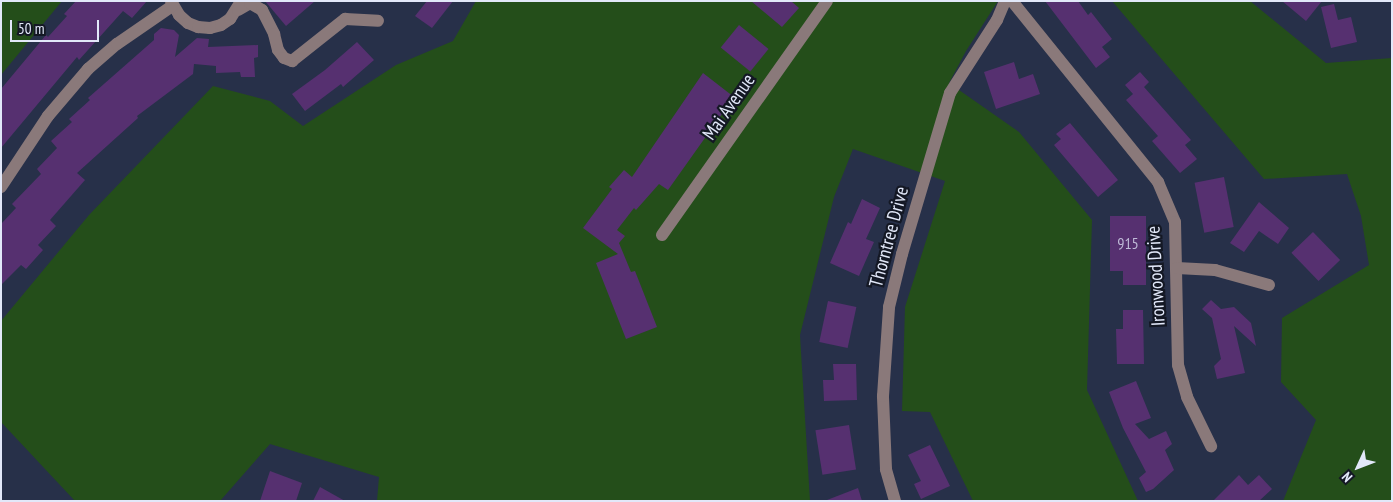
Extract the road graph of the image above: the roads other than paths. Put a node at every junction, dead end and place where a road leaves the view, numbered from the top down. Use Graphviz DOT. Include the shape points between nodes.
graph roads {
  1 [pos="827,1"];
  2 [pos="1005,1"];
  3 [pos="1012,1"];
  4 [pos="172,4"];
  5 [pos="239,6"];
  6 [pos="378,21"];
  7 [pos="1,187"];
  8 [pos="662,235"];
  9 [pos="1177,268"];
  10 [pos="1269,285"];
  11 [pos="1211,446"];
  12 [pos="895,501"];
  1 -- 8 [label="street, Mai Avenue"];
  2 -- 12 [label="street, Thorntree Drive" via="997,20 950,93 889,307 883,396 886,469"];
  3 -- 9 [label="street, Ironwood Drive" via="1158,182 1174,222"];
  4 -- 5 [label="street" via="188,23 210,28 230,19"];
  4 -- 7 [label="street" via="88,69 48,116"];
  5 -- 6 [label="street" via="250,3 262,10 278,50 284,58 292,61 345,18"];
  9 -- 10 [label="street" via="1215,270"];
  9 -- 11 [label="street, Ironwood Drive" via="1178,365 1187,397"];
}
